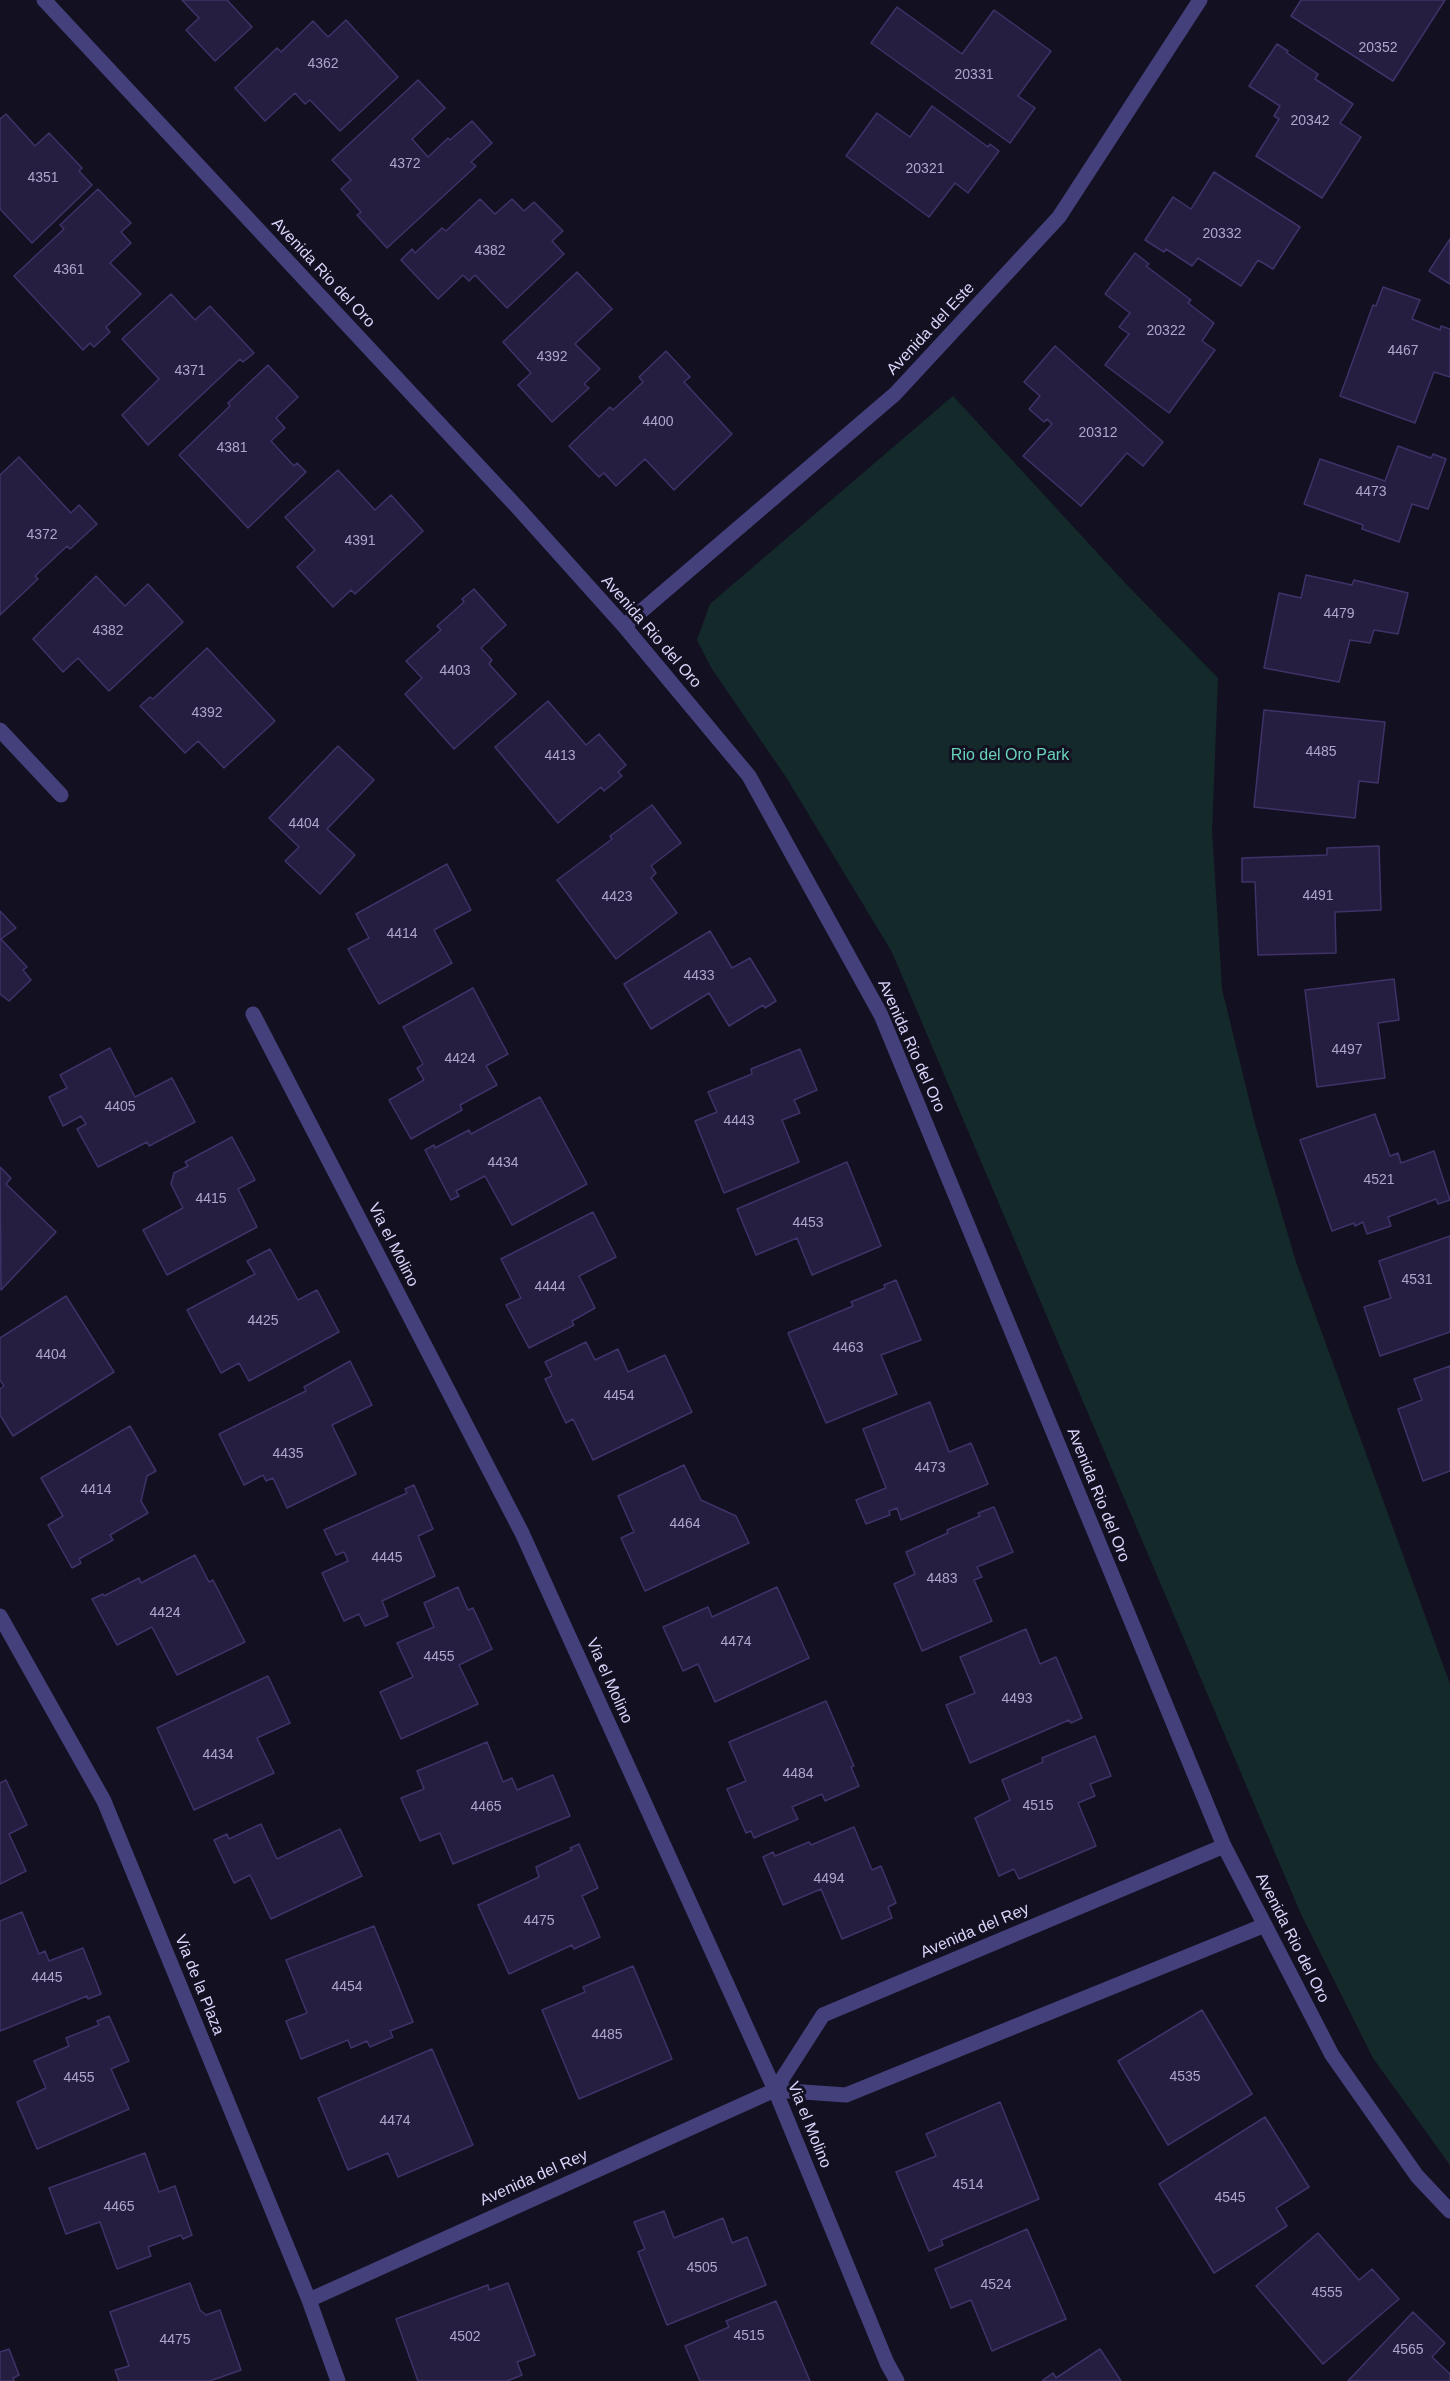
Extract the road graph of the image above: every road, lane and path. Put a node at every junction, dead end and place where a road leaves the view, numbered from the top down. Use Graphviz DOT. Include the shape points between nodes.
graph roads {
  1 [pos="45,0"];
  2 [pos="1200,0"];
  3 [pos="624,626"];
  4 [pos="0,730"];
  5 [pos="61,795"];
  6 [pos="253,1014"];
  7 [pos="0,1616"];
  8 [pos="1224,1846"];
  9 [pos="1265,1925"];
  10 [pos="775,2090"];
  11 [pos="1450,2211"];
  12 [pos="309,2300"];
  13 [pos="338,2381"];
  14 [pos="897,2381"];
  1 -- 3 [label="street, Avenida Rio del Oro"];
  2 -- 3 [label="street, Avenida del Este" via="1059,217 895,394"];
  3 -- 8 [label="street, Avenida Rio del Oro" via="748,776 881,1015"];
  4 -- 5 [label="street"];
  6 -- 10 [label="street, Via el Molino" via="522,1533"];
  7 -- 12 [label="street, Via de la Plaza" via="104,1801"];
  8 -- 9 [label="street, Avenida Rio del Oro"];
  8 -- 10 [label="street, Avenida del Rey" via="823,2015"];
  9 -- 10 [label="street, Avenida del Rey" via="846,2096"];
  9 -- 11 [label="street, Avenida Rio del Oro" via="1332,2055 1417,2176"];
  10 -- 12 [label="street, Avenida del Rey"];
  10 -- 14 [label="street, Via el Molino" via="886,2363"];
  12 -- 13 [label="street, Via de la Plaza"];
}
